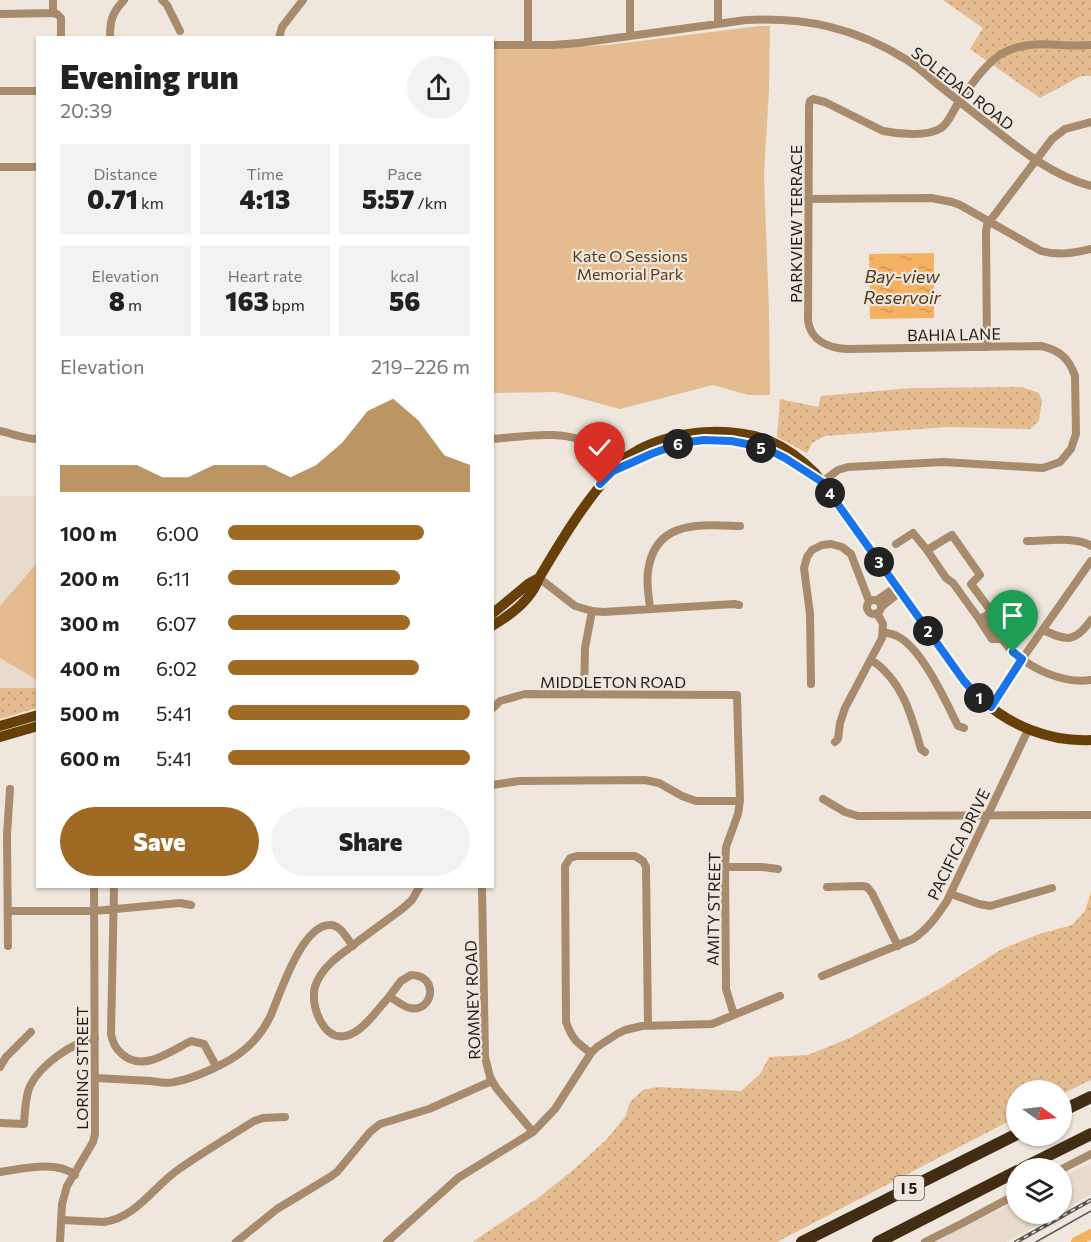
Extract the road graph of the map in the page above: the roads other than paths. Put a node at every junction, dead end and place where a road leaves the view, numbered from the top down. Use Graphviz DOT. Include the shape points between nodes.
graph roads {
  1 [pos="53,0"];
  2 [pos="124,0"];
  3 [pos="162,0"];
  4 [pos="303,0"];
  5 [pos="528,0"];
  6 [pos="630,0"];
  7 [pos="718,0"];
  8 [pos="54,13"];
  9 [pos="0,14"];
  10 [pos="718,23"];
  11 [pos="180,31"];
  12 [pos="630,35"];
  13 [pos="61,36"];
  14 [pos="110,36"];
  15 [pos="280,36"];
  16 [pos="528,44"];
  17 [pos="494,45"];
  18 [pos="1091,45"];
  19 [pos="0,91"];
  20 [pos="36,91"];
  21 [pos="959,101"];
  22 [pos="1091,122"];
  23 [pos="1035,160"];
  24 [pos="0,167"];
  25 [pos="36,167"];
  26 [pos="1091,186"];
  27 [pos="808,199"];
  28 [pos="990,222"];
  29 [pos="1091,249"];
  30 [pos="817,339"];
  31 [pos="987,347"];
  32 [pos="0,431"];
  33 [pos="36,439"];
  34 [pos="494,439"];
  35 [pos="613,471"];
  36 [pos="822,482"];
  37 [pos="740,526"];
  38 [pos="1027,541"];
  39 [pos="896,544"];
  40 [pos="1091,546"];
  41 [pos="927,550"];
  42 [pos="1091,561"];
  43 [pos="539,578"];
  44 [pos="898,589"];
  45 [pos="739,605"];
  46 [pos="876,605"];
  47 [pos="650,609"];
  48 [pos="592,611"];
  49 [pos="494,612"];
  50 [pos="983,618"];
  51 [pos="1091,620"];
  52 [pos="494,625"];
  53 [pos="1043,630"];
  54 [pos="883,632"];
  55 [pos="1022,659"];
  56 [pos="872,660"];
  57 [pos="1091,680"];
  58 [pos="811,684"];
  59 [pos="584,693"];
  60 [pos="737,695"];
  61 [pos="494,707"];
  62 [pos="991,707"];
  63 [pos="36,716"];
  64 [pos="0,726"];
  65 [pos="36,727"];
  66 [pos="964,728"];
  67 [pos="1028,730"];
  68 [pos="0,737"];
  69 [pos="1091,741"];
  70 [pos="835,742"];
  71 [pos="925,752"];
  72 [pos="494,785"];
  73 [pos="10,789"];
  74 [pos="823,799"];
  75 [pos="740,801"];
  76 [pos="1091,815"];
  77 [pos="987,816"];
  78 [pos="4,835"];
  79 [pos="725,867"];
  80 [pos="778,869"];
  81 [pos="827,887"];
  82 [pos="94,888"];
  83 [pos="114,888"];
  84 [pos="419,888"];
  85 [pos="482,888"];
  86 [pos="1052,888"];
  87 [pos="951,894"];
  88 [pos="191,905"];
  89 [pos="114,910"];
  90 [pos="8,911"];
  91 [pos="94,911"];
  92 [pos="8,946"];
  93 [pos="353,946"];
  94 [pos="898,946"];
  95 [pos="822,976"];
  96 [pos="780,996"];
  97 [pos="389,997"];
  98 [pos="734,1015"];
  99 [pos="648,1026"];
  100 [pos="31,1032"];
  101 [pos="95,1038"];
  102 [pos="591,1053"];
  103 [pos="216,1066"];
  104 [pos="0,1067"];
  105 [pos="96,1078"];
  106 [pos="492,1081"];
  107 [pos="1091,1097"];
  108 [pos="1072,1106"];
  109 [pos="285,1117"];
  110 [pos="0,1123"];
  111 [pos="533,1132"];
  112 [pos="1091,1134"];
  113 [pos="1006,1140"];
  114 [pos="1091,1154"];
  115 [pos="1043,1158"];
  116 [pos="1072,1164"];
  117 [pos="0,1172"];
  118 [pos="75,1175"];
  119 [pos="1006,1177"];
  120 [pos="1006,1200"];
  121 [pos="62,1220"];
  122 [pos="60,1242"];
  123 [pos="236,1242"];
  124 [pos="387,1242"];
  125 [pos="802,1242"];
  126 [pos="878,1242"];
  127 [pos="925,1242"];
  1 -- 8 [label="street"];
  2 -- 14 [label="street" via="110,22"];
  3 -- 11 [label="street"];
  4 -- 15 [label="street"];
  5 -- 16 [label="street"];
  6 -- 12 [label="street"];
  7 -- 10 [label="street"];
  8 -- 9 [label="street"];
  8 -- 13 [label="street" via="61,18"];
  10 -- 12 [label="street, SOLEDAD ROAD"];
  10 -- 21 [label="street, SOLEDAD ROAD" via="795,20 858,35 909,61"];
  12 -- 16 [label="street, SOLEDAD ROAD" via="579,43"];
  16 -- 17 [label="street, SOLEDAD ROAD"];
  18 -- 21 [label="street" via="1040,43 1013,48 992,61"];
  19 -- 20 [label="street"];
  21 -- 23 [label="street, SOLEDAD ROAD"];
  21 -- 27 [label="street, PARKVIEW TERRACE" via="943,127 927,134 883,131 813,99 808,106"];
  22 -- 23 [label="street" via="1065,129"];
  23 -- 26 [label="street, SOLEDAD ROAD"];
  23 -- 28 [label="street"];
  24 -- 25 [label="street"];
  27 -- 28 [label="street" via="931,198 960,205"];
  27 -- 30 [label="street, PARKVIEW TERRACE" via="808,321"];
  28 -- 29 [label="street" via="1052,254"];
  28 -- 31 [label="street" via="986,232"];
  30 -- 31 [label="street, BAHIA LANE" via="839,348"];
  31 -- 36 [label="street, BAHIA LANE" via="1041,346 1066,358 1072,367 1076,434 1071,449 1060,462 1043,468 943,462 848,467"];
  32 -- 33 [label="street"];
  34 -- 35 [label="street" via="560,435 580,439 593,447"];
  35 -- 36 [label="main road" via="681,443 719,440 769,450"];
  35 -- 36 [label="main road" via="621,461 656,442 716,432 771,442 803,462"];
  35 -- 43 [label="main road" via="591,497"];
  36 -- 44 [label="main road"];
  37 -- 47 [label="street" via="687,526 669,534 651,558 647,574"];
  38 -- 40 [label="street" via="1074,541"];
  39 -- 41 [label="street" via="914,533"];
  41 -- 50 [label="street" via="946,578 954,582"];
  41 -- 50 [label="street" via="952,535 980,575 971,584 991,611"];
  42 -- 53 [label="street"];
  43 -- 48 [label="street" via="575,606"];
  43 -- 49 [label="main road"];
  43 -- 52 [label="main road" via="528,598"];
  44 -- 46 [label="street"];
  44 -- 62 [label="main road" via="964,681"];
  45 -- 47 [label="street"];
  46 -- 54 [label="street"];
  46 -- 58 [label="street" via="854,559 842,547 831,544 812,550 804,568 810,614"];
  47 -- 48 [label="street"];
  48 -- 59 [label="street" via="585,648"];
  50 -- 55 [label="street" via="992,639 1002,639"];
  51 -- 53 [label="street" via="1083,631 1070,638"];
  53 -- 55 [label="street"];
  54 -- 56 [label="street"];
  54 -- 66 [label="street" via="911,646 938,685 958,726"];
  55 -- 57 [label="street" via="1054,676"];
  55 -- 62 [label="street"];
  56 -- 70 [label="street" via="845,708"];
  56 -- 71 [label="street" via="884,668 902,694"];
  59 -- 60 [label="street, MIDDLETON ROAD"];
  59 -- 61 [label="street, MIDDLETON ROAD" via="525,694 500,701"];
  60 -- 75 [label="street, AMITY STREET"];
  62 -- 67 [label="main road"];
  63 -- 64 [label="main road"];
  65 -- 68 [label="main road"];
  67 -- 69 [label="main road"];
  67 -- 77 [label="street, PACIFICA DRIVE"];
  72 -- 75 [label="street" via="645,780 696,801"];
  73 -- 78 [label="street"];
  74 -- 77 [label="street" via="858,816"];
  75 -- 79 [label="street, AMITY STREET" via="726,848"];
  76 -- 77 [label="street"];
  77 -- 87 [label="street, PACIFICA DRIVE"];
  78 -- 90 [label="street"];
  79 -- 80 [label="street"];
  79 -- 98 [label="street, AMITY STREET" via="726,989"];
  81 -- 94 [label="street" via="867,887"];
  82 -- 91 [label="street, LORING STREET"];
  83 -- 89 [label="street"];
  84 -- 93 [label="street" via="402,909"];
  85 -- 106 [label="street, ROMNEY ROAD" via="485,1058"];
  86 -- 87 [label="street" via="990,906"];
  87 -- 94 [label="street, PACIFICA DRIVE" via="922,933"];
  88 -- 89 [label="street"];
  89 -- 91 [label="street"];
  89 -- 103 [label="street" via="111,1034 116,1048 127,1058 142,1063 192,1041 204,1044"];
  90 -- 91 [label="street"];
  90 -- 92 [label="street"];
  91 -- 101 [label="street, LORING STREET"];
  93 -- 97 [label="street" via="331,962 316,986 314,998 326,1030 339,1036 358,1031"];
  93 -- 103 [label="street" via="338,927 330,924 318,929 295,957 258,1034 244,1050"];
  94 -- 95 [label="street, PACIFICA DRIVE"];
  96 -- 98 [label="street"];
  97 -- 97 [label="street" via="416,1009 426,1004 430,988 423,978 411,975"];
  98 -- 99 [label="street" via="712,1024"];
  99 -- 102 [label="street" via="625,1030"];
  99 -- 102 [label="street" via="644,861 635,856 570,858 565,866 566,1022 578,1044"];
  100 -- 104 [label="street"];
  101 -- 105 [label="street, LORING STREET"];
  101 -- 110 [label="street" via="65,1050 37,1076 25,1103 24,1124"];
  102 -- 111 [label="street" via="555,1109"];
  103 -- 105 [label="street" via="173,1083"];
  105 -- 118 [label="street, LORING STREET" via="95,1134"];
  106 -- 111 [label="street, ROMNEY ROAD"];
  106 -- 123 [label="street" via="429,1109 380,1124 337,1172 277,1209"];
  107 -- 108 [label="highway"];
  109 -- 121 [label="street" via="254,1121 177,1170 127,1214 104,1222"];
  111 -- 124 [label="street" via="458,1178"];
  112 -- 115 [label="highway"];
  113 -- 125 [label="highway, I 5"];
  114 -- 116 [label="street"];
  117 -- 118 [label="street" via="54,1166"];
  118 -- 121 [label="street, LORING STREET" via="67,1186"];
  119 -- 126 [label="highway, I 5"];
  120 -- 127 [label="street"];
  121 -- 122 [label="street, LORING STREET"];
}
